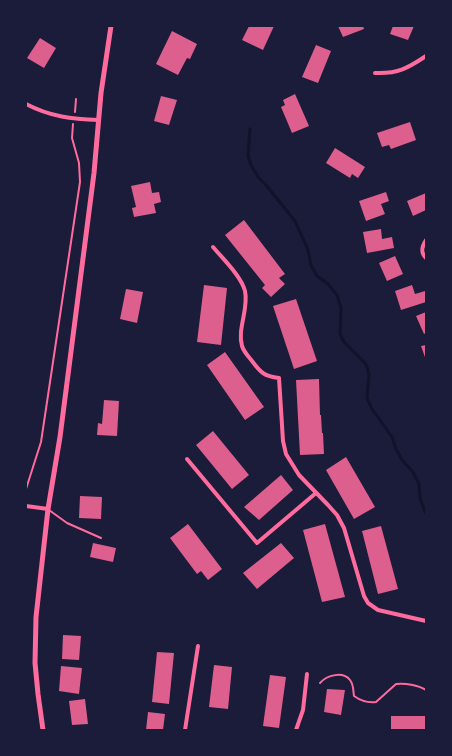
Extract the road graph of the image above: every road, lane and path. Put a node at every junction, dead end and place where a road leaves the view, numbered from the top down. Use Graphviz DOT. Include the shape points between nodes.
graph roads {
  1 [pos="111,26"];
  2 [pos="426,56"];
  3 [pos="375,73"];
  4 [pos="76,99"];
  5 [pos="26,104"];
  6 [pos="74,119"];
  7 [pos="99,120"];
  8 [pos="426,240"];
  9 [pos="213,247"];
  10 [pos="426,258"];
  11 [pos="188,459"];
  12 [pos="26,489"];
  13 [pos="316,493"];
  14 [pos="26,506"];
  15 [pos="48,509"];
  16 [pos="101,538"];
  17 [pos="426,621"];
  18 [pos="198,646"];
  19 [pos="307,674"];
  20 [pos="320,683"];
  21 [pos="426,690"];
  22 [pos="43,730"];
  23 [pos="185,730"];
  24 [pos="296,730"];
  1 -- 7 [label="street"];
  2 -- 3 [label="street" via="403,70 387,74"];
  4 -- 6 [label="path"];
  5 -- 6 [label="street" via="57,116"];
  6 -- 7 [label="street"];
  6 -- 12 [label="path" via="72,138 79,163 80,182 41,442"];
  7 -- 15 [label="street" via="60,436"];
  8 -- 10 [label="street" via="422,250"];
  9 -- 13 [label="street" via="242,281 246,301 241,344 260,372 279,378 286,454 299,475"];
  11 -- 13 [label="street" via="257,543"];
  13 -- 17 [label="street" via="337,516 344,528 368,603 378,610"];
  14 -- 15 [label="street"];
  15 -- 16 [label="lane" via="67,523"];
  15 -- 22 [label="street" via="35,633 35,663"];
  18 -- 23 [label="street"];
  19 -- 24 [label="street" via="303,710"];
  20 -- 21 [label="path" via="329,676 345,676 353,685 354,696 372,702 376,702 396,684 422,687"];
}
